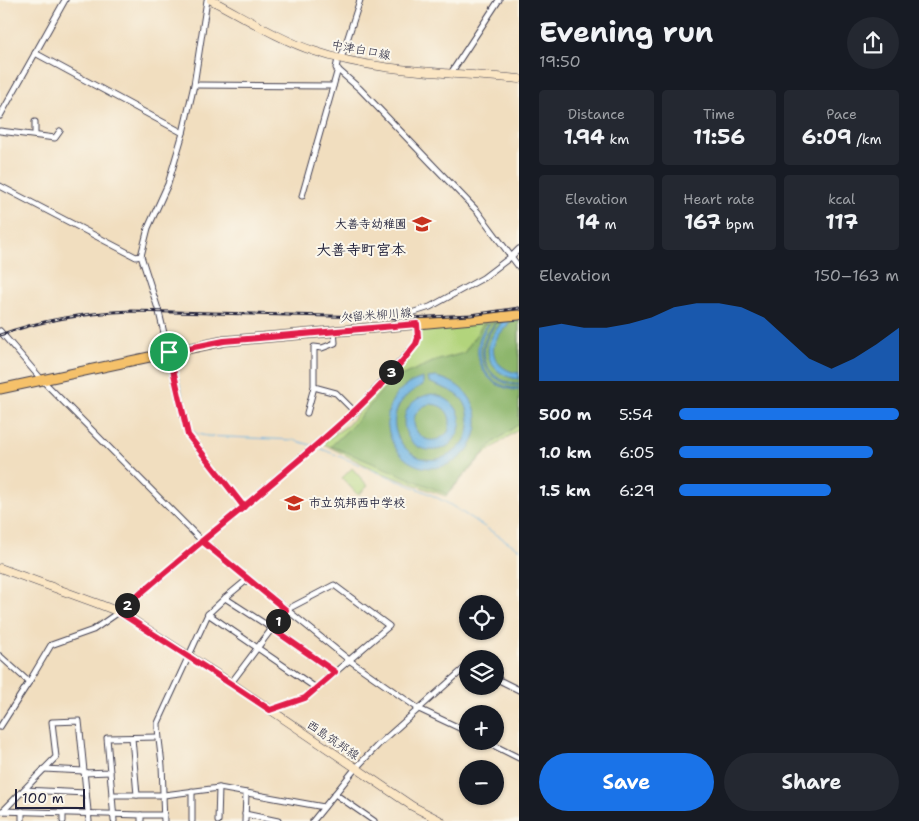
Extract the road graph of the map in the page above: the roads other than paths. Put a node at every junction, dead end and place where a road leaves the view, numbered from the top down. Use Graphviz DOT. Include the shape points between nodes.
graph roads {
  1 [pos="65,0"];
  2 [pos="207,0"];
  3 [pos="211,0"];
  4 [pos="360,0"];
  5 [pos="499,0"];
  6 [pos="35,53"];
  7 [pos="340,59"];
  8 [pos="338,69"];
  9 [pos="451,73"];
  10 [pos="519,79"];
  11 [pos="194,85"];
  12 [pos="333,86"];
  13 [pos="0,116"];
  14 [pos="35,122"];
  15 [pos="0,131"];
  16 [pos="60,131"];
  17 [pos="183,133"];
  18 [pos="35,136"];
  19 [pos="0,186"];
  20 [pos="302,196"];
  21 [pos="519,249"];
  22 [pos="141,256"];
  23 [pos="512,256"];
  24 [pos="519,267"];
  25 [pos="519,315"];
  26 [pos="417,324"];
  27 [pos="393,327"];
  28 [pos="0,330"];
  29 [pos="334,330"];
  30 [pos="169,352"];
  31 [pos="42,380"];
  32 [pos="314,387"];
  33 [pos="0,389"];
  34 [pos="307,412"];
  35 [pos="355,412"];
  36 [pos="244,507"];
  37 [pos="202,541"];
  38 [pos="0,568"];
  39 [pos="248,580"];
  40 [pos="225,598"];
  41 [pos="286,610"];
  42 [pos="119,612"];
  43 [pos="208,614"];
  44 [pos="273,629"];
  45 [pos="258,648"];
  46 [pos="0,656"];
  47 [pos="188,656"];
  48 [pos="350,660"];
  49 [pos="335,672"];
  50 [pos="459,673"];
  51 [pos="29,682"];
  52 [pos="504,682"];
  53 [pos="231,684"];
  54 [pos="316,688"];
  55 [pos="519,690"];
  56 [pos="418,709"];
  57 [pos="270,710"];
  58 [pos="0,727"];
  59 [pos="459,728"];
  60 [pos="158,737"];
  61 [pos="132,738"];
  62 [pos="503,750"];
  63 [pos="519,758"];
  64 [pos="44,769"];
  65 [pos="356,769"];
  66 [pos="84,772"];
  67 [pos="110,772"];
  68 [pos="219,788"];
  69 [pos="24,790"];
  70 [pos="192,792"];
  71 [pos="86,793"];
  72 [pos="246,793"];
  73 [pos="335,794"];
  74 [pos="112,795"];
  75 [pos="137,795"];
  76 [pos="164,795"];
  77 [pos="324,807"];
  78 [pos="1,811"];
  79 [pos="22,812"];
  80 [pos="63,813"];
  81 [pos="89,814"];
  82 [pos="245,814"];
  83 [pos="113,815"];
  84 [pos="141,818"];
  85 [pos="164,818"];
  86 [pos="22,821"];
  87 [pos="63,821"];
  88 [pos="89,821"];
  89 [pos="114,821"];
  90 [pos="192,821"];
  91 [pos="218,821"];
  92 [pos="245,821"];
  93 [pos="278,821"];
  94 [pos="313,821"];
  95 [pos="374,821"];
  96 [pos="440,821"];
  1 -- 6 [label="street"];
  2 -- 11 [label="street"];
  3 -- 7 [label="main road, 中津白口線" via="303,47"];
  4 -- 7 [label="street"];
  5 -- 9 [label="street"];
  6 -- 13 [label="street"];
  6 -- 17 [label="street"];
  7 -- 8 [label="street"];
  7 -- 9 [label="main road, 中津白口線"];
  8 -- 12 [label="street"];
  8 -- 23 [label="street" via="478,212"];
  9 -- 10 [label="main road, 中津白口線"];
  11 -- 12 [label="street"];
  11 -- 17 [label="street"];
  12 -- 20 [label="street"];
  14 -- 18 [label="street"];
  15 -- 18 [label="street"];
  16 -- 18 [label="street" via="55,138"];
  17 -- 22 [label="street"];
  19 -- 22 [label="street" via="136,257"];
  21 -- 23 [label="street"];
  22 -- 30 [label="street"];
  23 -- 24 [label="street"];
  23 -- 27 [label="street" via="483,278 430,308 405,315"];
  25 -- 26 [label="main road, 久留米柳川線"];
  26 -- 27 [label="main road, 久留米柳川線"];
  26 -- 35 [label="street" via="416,344"];
  27 -- 29 [label="main road, 久留米柳川線"];
  28 -- 31 [label="street"];
  29 -- 30 [label="main road, 久留米柳川線" via="224,341"];
  29 -- 32 [label="street" via="335,343 314,348"];
  30 -- 31 [label="main road, 久留米柳川線"];
  30 -- 36 [label="street" via="188,435"];
  31 -- 33 [label="main road, 久留米柳川線"];
  31 -- 37 [label="street"];
  32 -- 34 [label="street"];
  32 -- 35 [label="street" via="336,394"];
  35 -- 36 [label="street"];
  36 -- 37 [label="street"];
  37 -- 39 [label="street"];
  37 -- 42 [label="street"];
  38 -- 42 [label="main road, 西島筑邦線"];
  39 -- 40 [label="street"];
  39 -- 41 [label="street"];
  40 -- 43 [label="street"];
  40 -- 44 [label="street"];
  41 -- 44 [label="street"];
  41 -- 48 [label="street"];
  41 -- 48 [label="street" via="334,585 389,626"];
  42 -- 47 [label="main road, 西島筑邦線"];
  42 -- 51 [label="street" via="94,630 51,645"];
  43 -- 45 [label="street"];
  43 -- 47 [label="street"];
  44 -- 45 [label="street"];
  44 -- 49 [label="street"];
  45 -- 53 [label="street"];
  45 -- 54 [label="street"];
  46 -- 51 [label="street"];
  47 -- 53 [label="main road, 西島筑邦線"];
  47 -- 60 [label="street" via="158,723"];
  48 -- 49 [label="street"];
  48 -- 56 [label="street"];
  49 -- 54 [label="street"];
  50 -- 56 [label="street"];
  51 -- 58 [label="street"];
  52 -- 55 [label="street"];
  53 -- 57 [label="main road, 西島筑邦線"];
  54 -- 57 [label="street" via="305,698"];
  56 -- 59 [label="street"];
  56 -- 65 [label="street"];
  57 -- 65 [label="main road, 西島筑邦線"];
  60 -- 61 [label="street"];
  60 -- 76 [label="street"];
  61 -- 67 [label="street" via="106,738"];
  61 -- 75 [label="street"];
  62 -- 63 [label="street"];
  64 -- 66 [label="street"];
  64 -- 66 [label="street" via="56,757 52,722 79,721"];
  64 -- 69 [label="street"];
  65 -- 73 [label="street"];
  65 -- 96 [label="main road, 西島筑邦線"];
  66 -- 67 [label="street"];
  66 -- 71 [label="street"];
  67 -- 74 [label="street"];
  68 -- 70 [label="street"];
  68 -- 72 [label="street"];
  68 -- 91 [label="street"];
  69 -- 71 [label="street"];
  69 -- 78 [label="street"];
  70 -- 76 [label="street"];
  70 -- 90 [label="street"];
  71 -- 81 [label="street"];
  72 -- 77 [label="street"];
  72 -- 82 [label="street"];
  73 -- 77 [label="street"];
  73 -- 95 [label="street"];
  74 -- 75 [label="street"];
  74 -- 83 [label="street"];
  75 -- 76 [label="street"];
  76 -- 85 [label="street"];
  77 -- 94 [label="street"];
  78 -- 79 [label="street"];
  79 -- 80 [label="street"];
  79 -- 86 [label="street"];
  80 -- 81 [label="street"];
  80 -- 87 [label="street"];
  81 -- 83 [label="street"];
  81 -- 88 [label="street"];
  82 -- 92 [label="street"];
  82 -- 93 [label="street"];
  83 -- 84 [label="street"];
  83 -- 89 [label="street"];
  84 -- 85 [label="street"];
}
